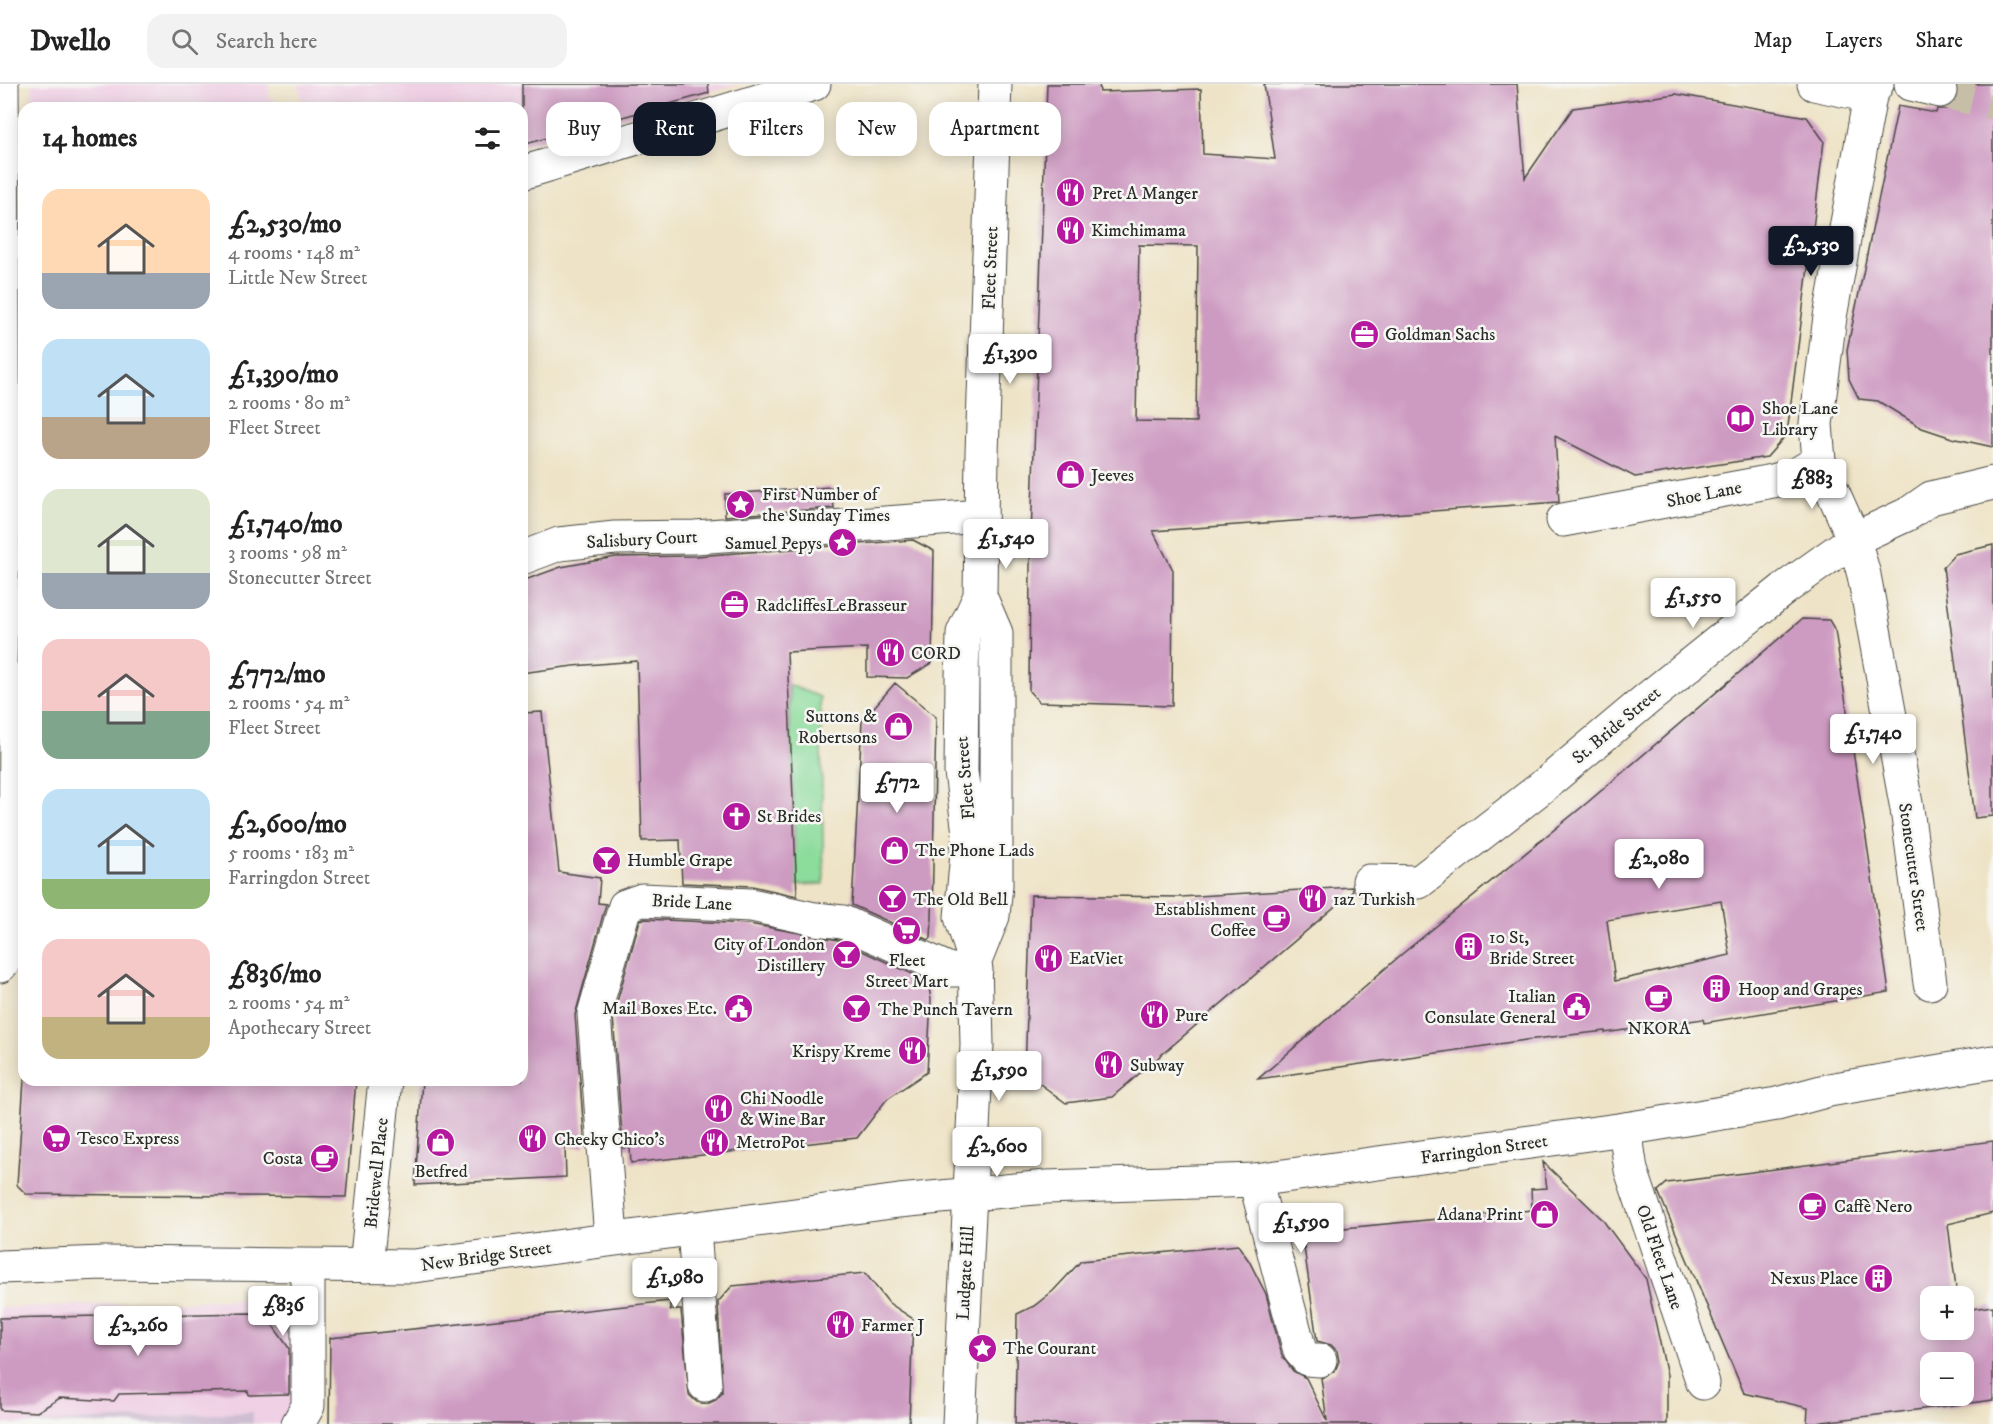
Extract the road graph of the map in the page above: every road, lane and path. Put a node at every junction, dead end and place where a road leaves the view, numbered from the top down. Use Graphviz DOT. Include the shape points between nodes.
graph roads {
  1 [pos="2,84"];
  2 [pos="814,84"];
  3 [pos="995,84"];
  4 [pos="1814,84"];
  5 [pos="1874,90"];
  6 [pos="528,171"];
  7 [pos="9,271"];
  8 [pos="1819,460"];
  9 [pos="1993,483"];
  10 [pos="2,512"];
  11 [pos="981,516"];
  12 [pos="1563,520"];
  13 [pos="1854,539"];
  14 [pos="528,556"];
  15 [pos="7,657"];
  16 [pos="1369,880"];
  17 [pos="976,965"];
  18 [pos="0,966"];
  19 [pos="0,973"];
  20 [pos="18,974"];
  21 [pos="1930,982"];
  22 [pos="1993,1062"];
  23 [pos="385,1086"];
  24 [pos="1625,1129"];
  25 [pos="1255,1180"];
  26 [pos="969,1194"];
  27 [pos="694,1228"];
  28 [pos="611,1238"];
  29 [pos="308,1266"];
  30 [pos="366,1266"];
  31 [pos="0,1267"];
  32 [pos="1320,1360"];
  33 [pos="1703,1383"];
  34 [pos="705,1385"];
  35 [pos="298,1424"];
  36 [pos="959,1424"];
  1 -- 7 [label="street"];
  2 -- 6 [label="street"];
  3 -- 11 [label="street, Fleet Street"];
  4 -- 5 [label="street"];
  5 -- 8 [label="street" via="1830,317 1816,424"];
  7 -- 10 [label="street"];
  8 -- 12 [label="street, Shoe Lane" via="1795,475 1773,481"];
  8 -- 13 [label="street"];
  9 -- 13 [label="street" via="1931,498 1908,514"];
  10 -- 15 [label="street"];
  11 -- 14 [label="street, Salisbury Court" via="695,537 615,538 559,544"];
  11 -- 17 [label="street, Fleet Street" via="980,596 963,633 960,725 960,772 969,833 960,917"];
  13 -- 16 [label="street, St. Bride Street" via="1784,589 1449,862 1419,882"];
  13 -- 21 [label="street, Stonecutter Street" via="1875,630 1907,808"];
  15 -- 18 [label="street" via="16,696 15,900 13,950"];
  17 -- 26 [label="street, Fleet Street"];
  17 -- 28 [label="street, Bride Lane" via="950,970 843,922 751,905 642,900 625,906 594,1014"];
  19 -- 20 [label="street"];
  22 -- 24 [label="street, Farringdon Street"];
  23 -- 30 [label="street, Bridewell Place"];
  24 -- 25 [label="street, Farringdon Street"];
  24 -- 33 [label="street, Old Fleet Lane" via="1630,1170"];
  25 -- 26 [label="street, Farringdon Street" via="1046,1187"];
  25 -- 32 [label="street" via="1300,1351 1307,1359"];
  26 -- 27 [label="street, New Bridge Street"];
  26 -- 36 [label="street, Ludgate Hill"];
  27 -- 28 [label="street, New Bridge Street"];
  27 -- 34 [label="street"];
  28 -- 30 [label="street, New Bridge Street" via="414,1266"];
  29 -- 30 [label="street, New Bridge Street"];
  29 -- 31 [label="street, New Bridge Street" via="103,1263"];
  29 -- 35 [label="street" via="308,1406"];
}
